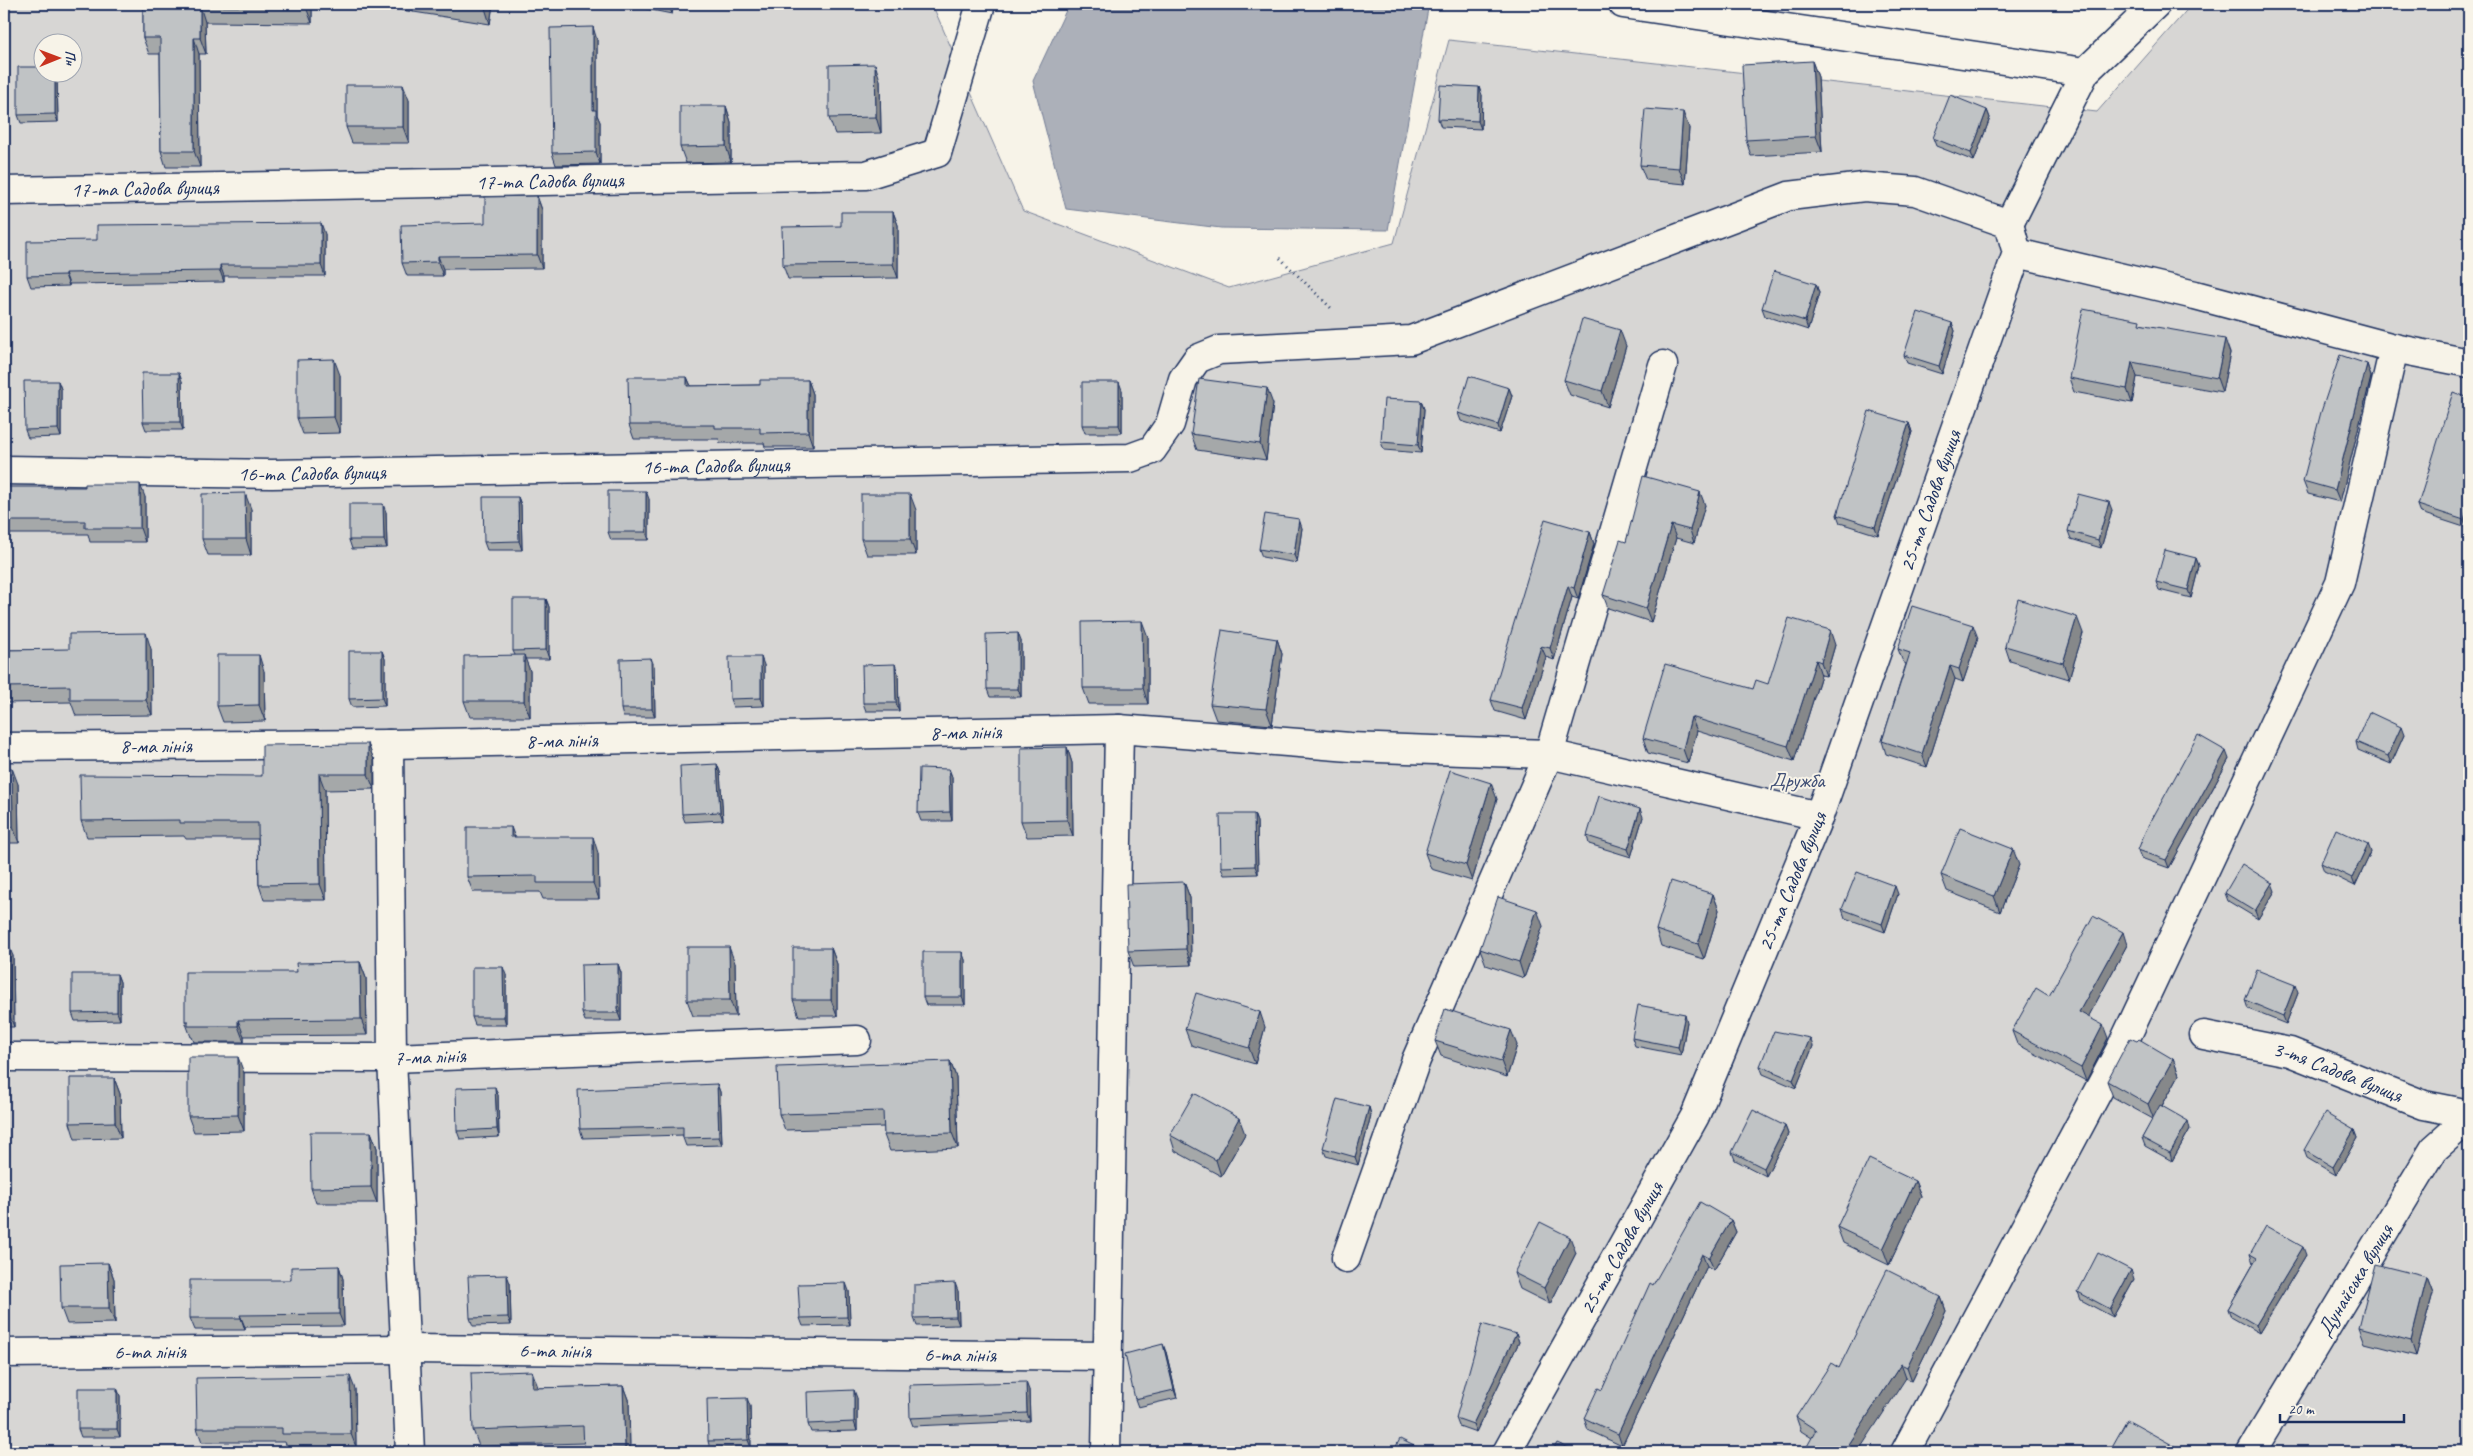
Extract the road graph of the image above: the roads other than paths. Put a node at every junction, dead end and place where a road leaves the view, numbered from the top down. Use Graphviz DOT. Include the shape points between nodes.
graph roads {
  1 [pos="981,4"];
  2 [pos="1623,4"];
  3 [pos="2156,4"];
  4 [pos="2085,72"];
  5 [pos="4,191"];
  6 [pos="2009,224"];
  7 [pos="2017,253"];
  8 [pos="2394,348"];
  9 [pos="2469,363"];
  10 [pos="1663,365"];
  11 [pos="4,470"];
  12 [pos="1119,729"];
  13 [pos="390,744"];
  14 [pos="4,747"];
  15 [pos="1549,754"];
  16 [pos="1819,816"];
  17 [pos="2204,1035"];
  18 [pos="857,1040"];
  19 [pos="4,1057"];
  20 [pos="392,1058"];
  21 [pos="2469,1116"];
  22 [pos="1346,1258"];
  23 [pos="407,1349"];
  24 [pos="4,1352"];
  25 [pos="1108,1356"];
  26 [pos="410,1452"];
  27 [pos="1106,1452"];
  28 [pos="1507,1452"];
  29 [pos="1905,1452"];
  30 [pos="2252,1452"];
  1 -- 5 [label="street, 17-та Садова вулиця" via="937,153 866,175"];
  2 -- 4 [label="street"];
  3 -- 4 [label="street"];
  4 -- 6 [label="street"];
  6 -- 7 [label="street"];
  6 -- 11 [label="street, 16-та Садова вулиця" via="1915,192 1864,187 1788,196 1411,340 1219,350 1197,359 1183,379 1170,424 1152,450 1130,458 272,474"];
  7 -- 8 [label="street" via="2195,295"];
  7 -- 16 [label="street, 25-та Садова вулиця"];
  8 -- 9 [label="street"];
  8 -- 29 [label="street" via="2340,583 2121,1048"];
  10 -- 15 [label="street"];
  12 -- 13 [label="street, 8-ма лінія"];
  12 -- 15 [label="street, 8-ма лінія" via="1350,747"];
  12 -- 25 [label="street"];
  13 -- 14 [label="street, 8-ма лінія"];
  13 -- 20 [label="street"];
  15 -- 16 [label="street, 8-ма лінія"];
  15 -- 22 [label="street" via="1416,1060"];
  16 -- 28 [label="street, 25-та Садова вулиця" via="1695,1116"];
  17 -- 21 [label="street, 3-тя Садова вулиця" via="2290,1052 2424,1105"];
  18 -- 20 [label="street, 7-ма лінія"];
  19 -- 20 [label="street, 7-ма лінія"];
  20 -- 23 [label="street"];
  21 -- 30 [label="street, Дунайська вулиця" via="2434,1149"];
  23 -- 24 [label="street, 6-та лінія"];
  23 -- 25 [label="street, 6-та лінія"];
  23 -- 26 [label="street"];
  25 -- 27 [label="street"];
}
